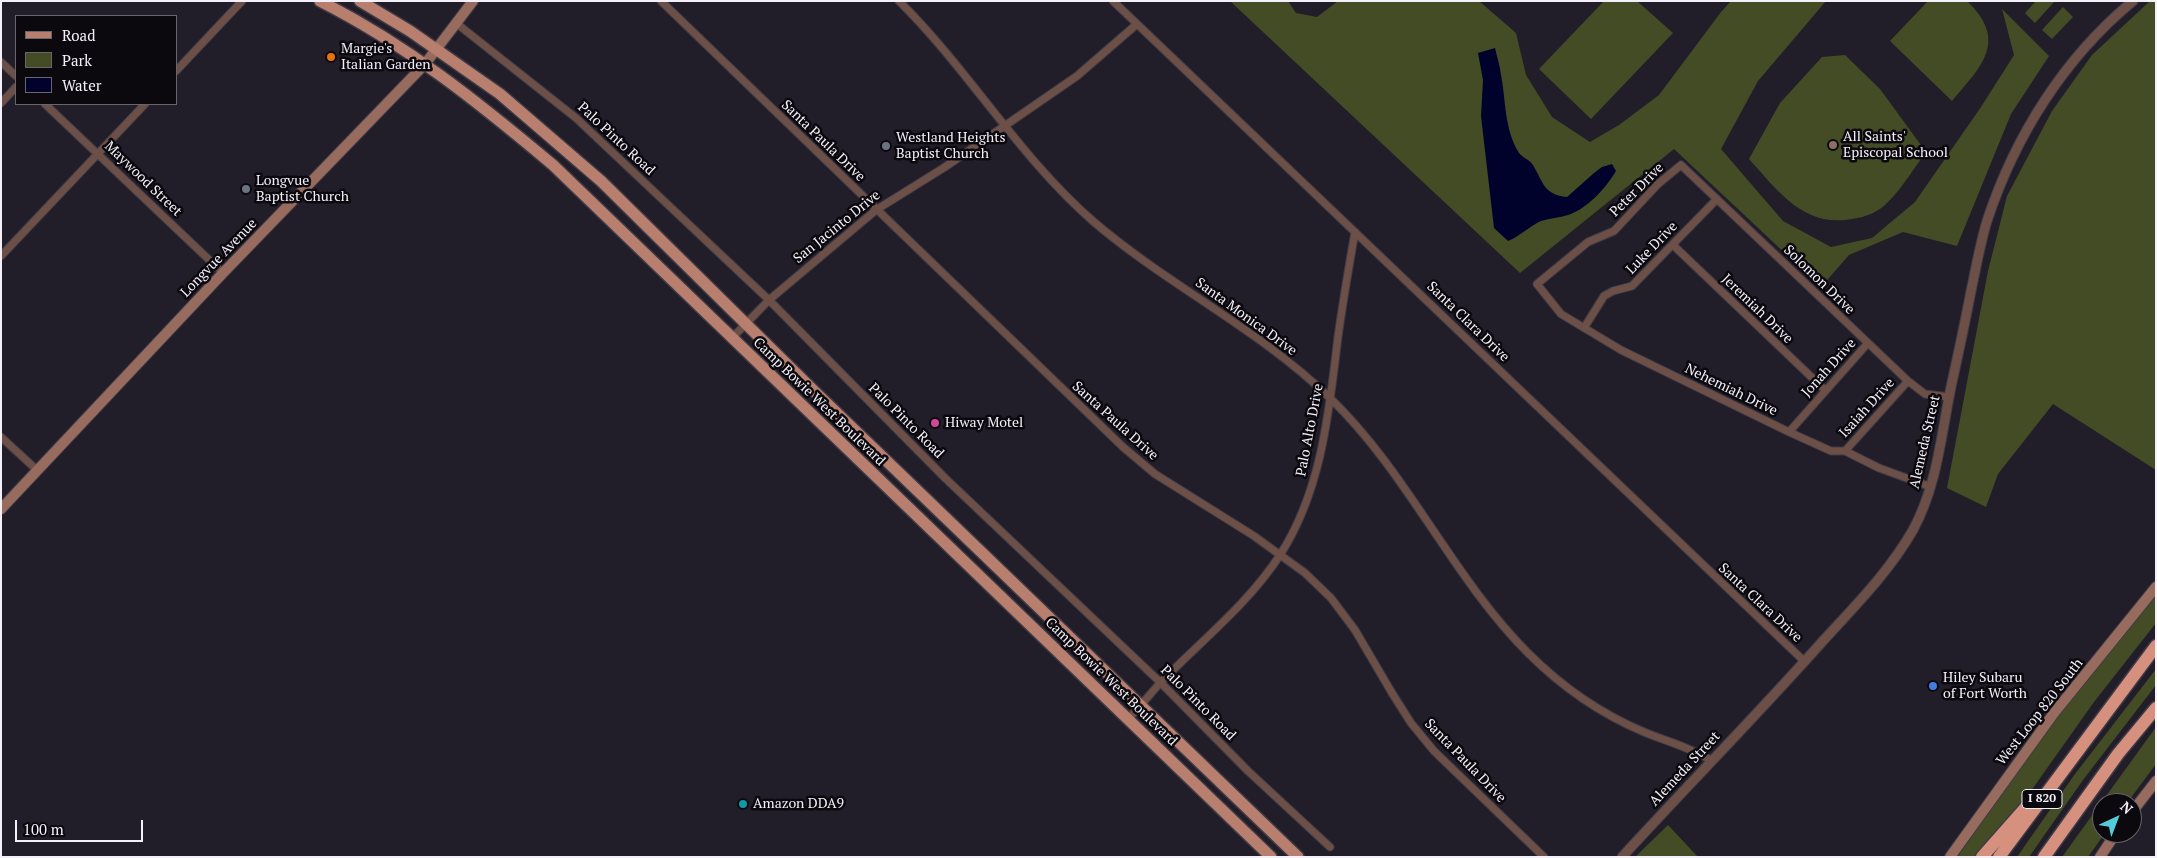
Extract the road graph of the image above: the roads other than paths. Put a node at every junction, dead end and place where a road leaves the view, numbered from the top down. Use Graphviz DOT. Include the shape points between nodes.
graph roads {
  1 [pos="242,1"];
  2 [pos="320,1"];
  3 [pos="360,1"];
  4 [pos="473,1"];
  5 [pos="661,1"];
  6 [pos="899,1"];
  7 [pos="1113,1"];
  8 [pos="2134,1"];
  9 [pos="456,23"];
  10 [pos="1137,24"];
  11 [pos="437,49"];
  12 [pos="1,62"];
  13 [pos="425,64"];
  14 [pos="178,69"];
  15 [pos="15,75"];
  16 [pos="15,88"];
  17 [pos="1,103"];
  18 [pos="46,105"];
  19 [pos="144,105"];
  20 [pos="1004,126"];
  21 [pos="98,154"];
  22 [pos="1681,165"];
  23 [pos="1716,199"];
  24 [pos="876,210"];
  25 [pos="1355,232"];
  26 [pos="1673,245"];
  27 [pos="1,256"];
  28 [pos="223,273"];
  29 [pos="1537,284"];
  30 [pos="769,300"];
  31 [pos="745,324"];
  32 [pos="1584,328"];
  33 [pos="732,338"];
  34 [pos="1868,343"];
  35 [pos="1908,381"];
  36 [pos="1825,390"];
  37 [pos="1949,397"];
  38 [pos="1331,399"];
  39 [pos="1789,432"];
  40 [pos="1,437"];
  41 [pos="1845,451"];
  42 [pos="38,472"];
  43 [pos="1930,488"];
  44 [pos="1,510"];
  45 [pos="945,518"];
  46 [pos="931,531"];
  47 [pos="1280,554"];
  48 [pos="2156,587"];
  49 [pos="2156,646"];
  50 [pos="1805,662"];
  51 [pos="1161,682"];
  52 [pos="1140,707"];
  53 [pos="2156,708"];
  54 [pos="1128,719"];
  55 [pos="2084,740"];
  56 [pos="1712,761"];
  57 [pos="2156,781"];
  58 [pos="2088,795"];
  59 [pos="2142,799"];
  60 [pos="2109,843"];
  61 [pos="1330,847"];
  62 [pos="1271,857"];
  63 [pos="1298,857"];
  64 [pos="1544,857"];
  65 [pos="1622,857"];
  66 [pos="1950,857"];
  67 [pos="1982,857"];
  68 [pos="1999,857"];
  69 [pos="2044,857"];
  70 [pos="2053,857"];
  71 [pos="2100,857"];
  1 -- 14 [label="street"];
  2 -- 13 [label="main road, Camp Bowie West Boulevard"];
  3 -- 11 [label="main road, Camp Bowie West Boulevard"];
  4 -- 9 [label="main road, Longvue Avenue"];
  5 -- 24 [label="street, Santa Paula Drive"];
  6 -- 20 [label="street, Santa Monica Drive" via="965,75"];
  7 -- 10 [label="street, Santa Clara Drive"];
  8 -- 37 [label="street, Alemeda Street" via="2112,18 2058,80 2011,161 1987,222"];
  9 -- 11 [label="main road, Longvue Avenue"];
  9 -- 30 [label="street, Palo Pinto Road" via="576,118"];
  10 -- 20 [label="street, San Jacinto Drive" via="1076,76"];
  10 -- 25 [label="street, Santa Clara Drive"];
  11 -- 13 [label="main road, Longvue Avenue"];
  11 -- 31 [label="main road, Camp Bowie West Boulevard" via="500,94 594,174"];
  12 -- 15 [label="street"];
  13 -- 28 [label="main road, Longvue Avenue"];
  13 -- 33 [label="main road, Camp Bowie West Boulevard" via="457,86 553,165"];
  16 -- 17 [label="street"];
  18 -- 21 [label="street, Maywood Street"];
  19 -- 21 [label="street"];
  20 -- 24 [label="street, San Jacinto Drive"];
  20 -- 38 [label="street, Santa Monica Drive" via="1036,164 1126,248 1277,352"];
  21 -- 27 [label="street"];
  21 -- 28 [label="street, Maywood Street"];
  22 -- 23 [label="street, Solomon Drive"];
  22 -- 29 [label="street, Peter Drive" via="1658,184 1614,231 1588,242"];
  23 -- 26 [label="street, Luke Drive"];
  23 -- 34 [label="street, Solomon Drive"];
  24 -- 30 [label="street, San Jacinto Drive"];
  24 -- 47 [label="street, Santa Paula Drive" via="1123,447 1155,474"];
  25 -- 38 [label="street, Palo Alto Drive"];
  25 -- 50 [label="street, Santa Clara Drive"];
  26 -- 32 [label="street, Luke Drive" via="1632,286 1604,296"];
  26 -- 36 [label="street, Jeremiah Drive"];
  28 -- 42 [label="main road, Longvue Avenue"];
  29 -- 32 [label="street, Nehemiah Drive" via="1561,314"];
  30 -- 31 [label="street, San Jacinto Drive"];
  30 -- 51 [label="street, Palo Pinto Road" via="946,478"];
  31 -- 33 [label="street, San Jacinto Drive"];
  31 -- 45 [label="main road, Camp Bowie West Boulevard"];
  32 -- 39 [label="street, Nehemiah Drive" via="1629,354"];
  33 -- 46 [label="main road, Camp Bowie West Boulevard"];
  34 -- 35 [label="street, Solomon Drive"];
  34 -- 36 [label="street, Jonah Drive"];
  35 -- 37 [label="street, Solomon Drive" via="1925,394"];
  35 -- 41 [label="street, Isaiah Drive"];
  36 -- 39 [label="street, Jonah Drive"];
  37 -- 43 [label="street, Alemeda Street"];
  38 -- 47 [label="street, Palo Alto Drive" via="1317,470"];
  38 -- 56 [label="street, Santa Monica Drive" via="1375,447 1493,615 1528,653 1604,713 1644,733 1694,750"];
  39 -- 41 [label="street, Nehemiah Drive" via="1832,451"];
  40 -- 42 [label="street"];
  41 -- 43 [label="street, Nehemiah Drive"];
  42 -- 44 [label="main road, Longvue Avenue"];
  43 -- 50 [label="street, Alemeda Street" via="1913,530 1892,562"];
  45 -- 46 [label="main road"];
  45 -- 52 [label="main road, Camp Bowie West Boulevard"];
  46 -- 54 [label="main road, Camp Bowie West Boulevard"];
  47 -- 51 [label="street, Palo Alto Drive" via="1259,582"];
  47 -- 64 [label="street, Santa Paula Drive" via="1336,604 1406,715 1434,751"];
  48 -- 66 [label="main road, West Loop 820 South" via="2054,713"];
  49 -- 55 [label="highway, I 820"];
  50 -- 56 [label="street, Alemeda Street"];
  51 -- 52 [label="street, Palo Alto Drive"];
  51 -- 61 [label="street, Palo Pinto Road" via="1248,771"];
  52 -- 54 [label="street, Palo Alto Drive"];
  52 -- 63 [label="main road, Camp Bowie West Boulevard"];
  53 -- 58 [label="highway, I 820"];
  54 -- 62 [label="main road, Camp Bowie West Boulevard"];
  55 -- 67 [label="highway"];
  55 -- 68 [label="highway, I 820"];
  56 -- 65 [label="street, Alemeda Street"];
  57 -- 59 [label="main road"];
  58 -- 69 [label="highway, I 820"];
  58 -- 70 [label="highway"];
  60 -- 71 [label="main road"];
}
